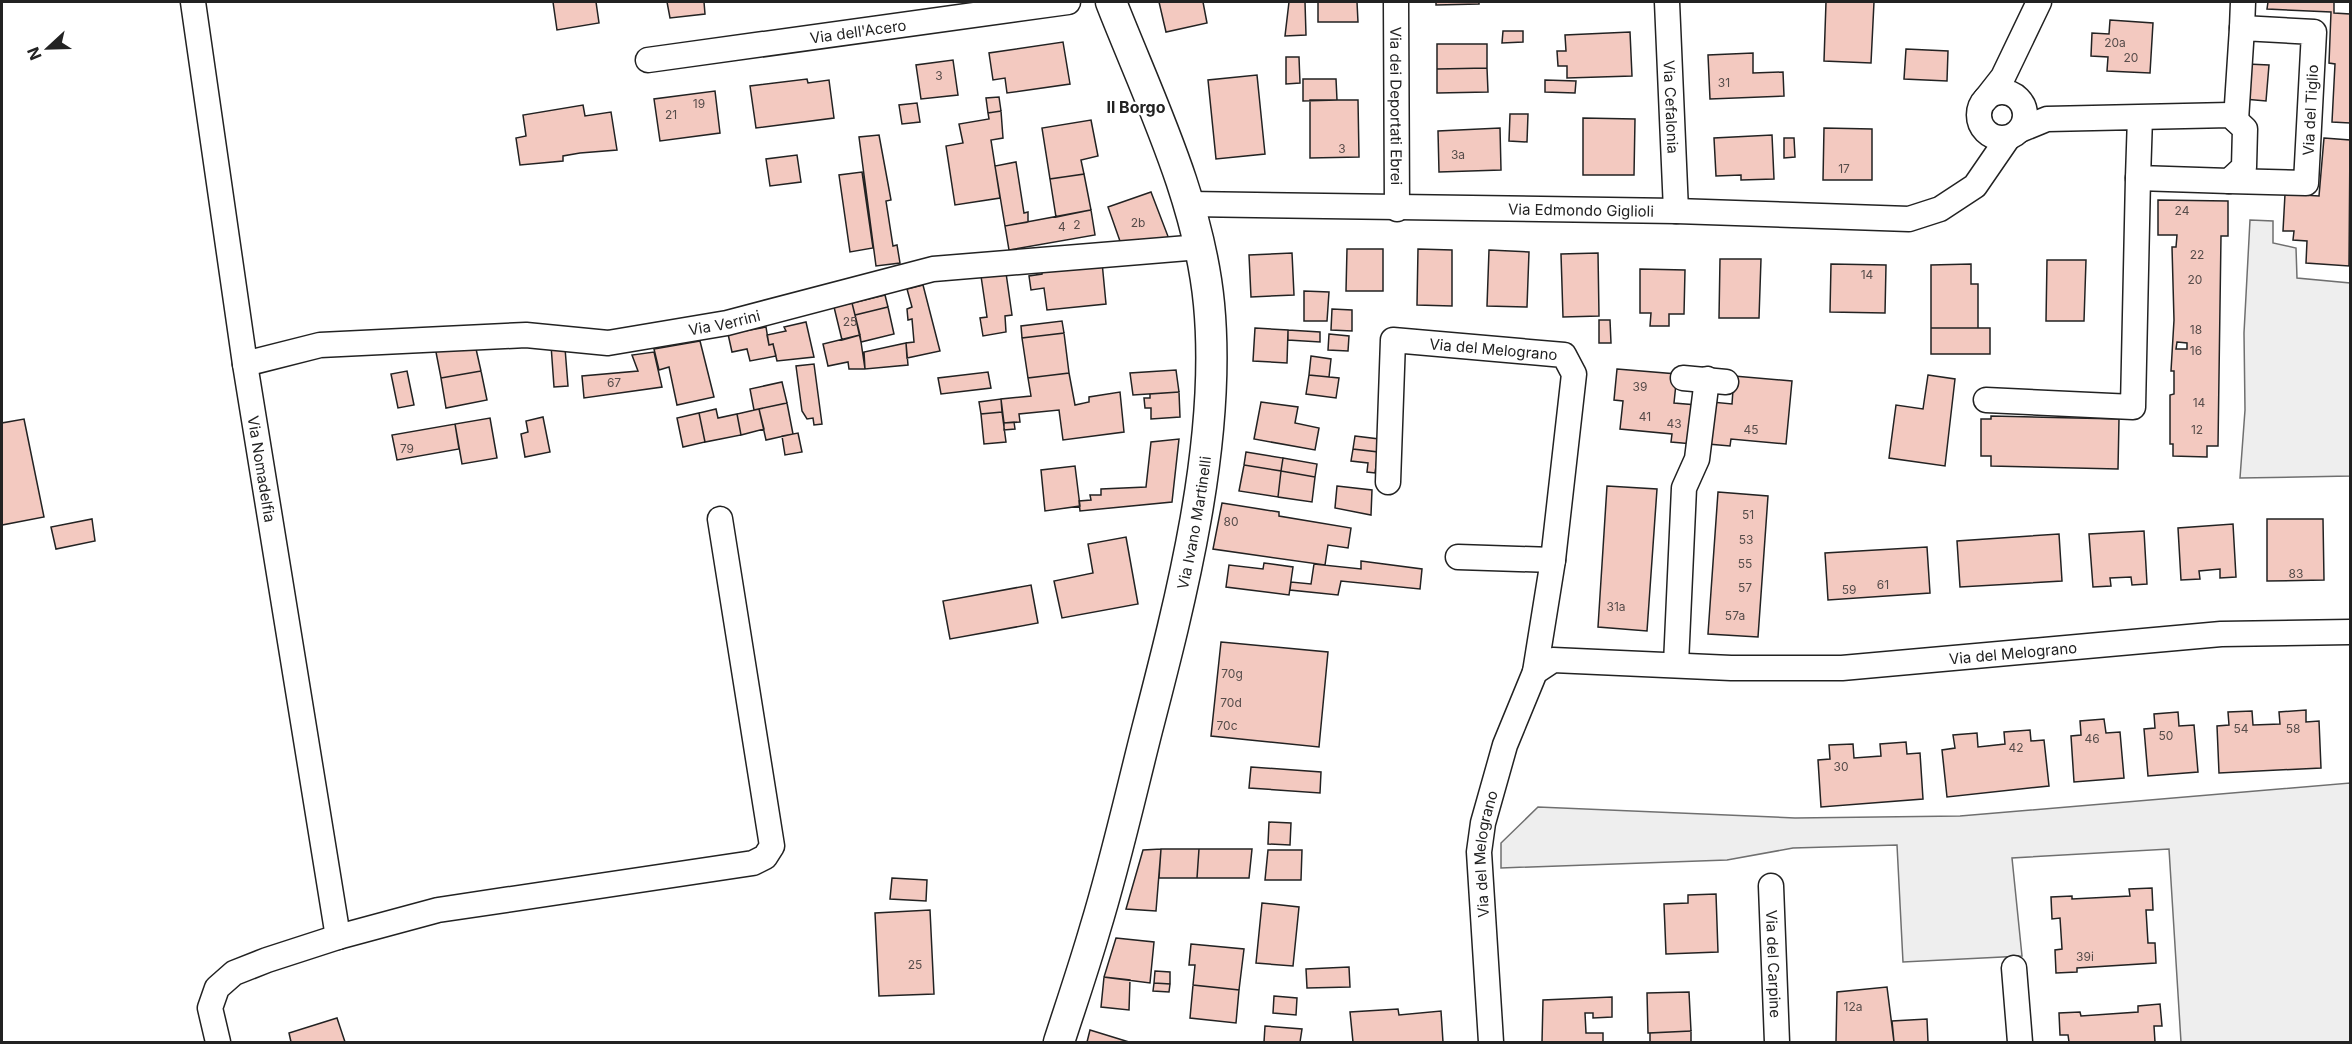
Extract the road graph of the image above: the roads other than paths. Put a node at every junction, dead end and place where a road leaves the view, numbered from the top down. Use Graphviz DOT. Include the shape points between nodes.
graph roads {
  1 [pos="193,2"];
  2 [pos="1068,2"];
  3 [pos="1111,2"];
  4 [pos="1396,2"];
  5 [pos="1667,2"];
  6 [pos="2039,2"];
  7 [pos="2243,2"];
  8 [pos="2242,28"];
  9 [pos="2014,50"];
  10 [pos="648,60"];
  11 [pos="2016,97"];
  12 [pos="1982,110"];
  13 [pos="2140,117"];
  14 [pos="2058,119"];
  15 [pos="2235,120"];
  16 [pos="2014,134"];
  17 [pos="2138,178"];
  18 [pos="2229,181"];
  19 [pos="1964,193"];
  20 [pos="1189,204"];
  21 [pos="1397,209"];
  22 [pos="1676,211"];
  23 [pos="1200,247"];
  24 [pos="245,364"];
  25 [pos="1683,378"];
  26 [pos="1986,400"];
  27 [pos="1388,482"];
  28 [pos="720,519"];
  29 [pos="1458,557"];
  30 [pos="1553,560"];
  31 [pos="2350,632"];
  32 [pos="1676,664"];
  33 [pos="1535,672"];
  34 [pos="1771,886"];
  35 [pos="338,936"];
  36 [pos="2014,968"];
  37 [pos="218,1042"];
  38 [pos="1059,1042"];
  39 [pos="1491,1042"];
  40 [pos="1777,1042"];
  41 [pos="2020,1042"];
  1 -- 24 [label="street, Via Nomadelfia"];
  2 -- 10 [label="street, Via dell'Acero"];
  3 -- 20 [label="street, Via Ivano Martinelli"];
  4 -- 21 [label="street, Via dei Deportati Ebrei"];
  5 -- 22 [label="street, Via Cefalonia"];
  6 -- 9 [label="street"];
  7 -- 8 [label="street"];
  8 -- 15 [label="street"];
  8 -- 18 [label="street, Via del Tiglio" via="2314,32 2306,183"];
  9 -- 11 [label="street"];
  9 -- 12 [label="street"];
  11 -- 12 [label="street" via="1996,93"];
  11 -- 14 [label="street" via="2043,115"];
  11 -- 16 [label="street" via="2025,111"];
  12 -- 16 [label="street" via="1989,134 1997,138"];
  12 -- 19 [label="street" via="1978,151"];
  13 -- 14 [label="street"];
  13 -- 15 [label="street" via="2230,115"];
  13 -- 17 [label="street"];
  14 -- 16 [label="street" via="2034,123"];
  15 -- 18 [label="street" via="2245,129 2244,167"];
  16 -- 19 [label="street, Via Edmondo Giglioli" via="1975,186"];
  17 -- 18 [label="street, Via del Tiglio"];
  17 -- 26 [label="street" via="2133,407"];
  19 -- 22 [label="street, Via Edmondo Giglioli" via="1940,209 1909,219"];
  20 -- 21 [label="street, Via Edmondo Giglioli"];
  20 -- 23 [label="street, Via Ivano Martinelli"];
  21 -- 22 [label="street, Via Edmondo Giglioli"];
  23 -- 24 [label="street, Via Verrini" via="933,269 727,323 608,343 526,335 320,345"];
  23 -- 38 [label="street, Via Ivano Martinelli" via="1209,305 1210,348 1202,476 1172,634 1096,929"];
  24 -- 35 [label="street, Via Nomadelfia"];
  25 -- 32 [label="street" via="1716,381 1697,459 1684,488"];
  27 -- 30 [label="street, Via del Melograno" via="1392,340 1564,355 1574,374"];
  28 -- 35 [label="street" via="772,846 765,857 753,863 438,910"];
  29 -- 30 [label="street"];
  30 -- 33 [label="street, Via del Melograno"];
  31 -- 32 [label="street, Via del Melograno" via="2221,634 1842,668"];
  32 -- 33 [label="street, Via del Melograno" via="1554,660"];
  33 -- 39 [label="street, Via del Melograno" via="1505,745 1479,852"];
  34 -- 40 [label="street, Via del Carpine"];
  35 -- 37 [label="street" via="234,974 217,988 210,1008"];
  36 -- 41 [label="street"];
}
